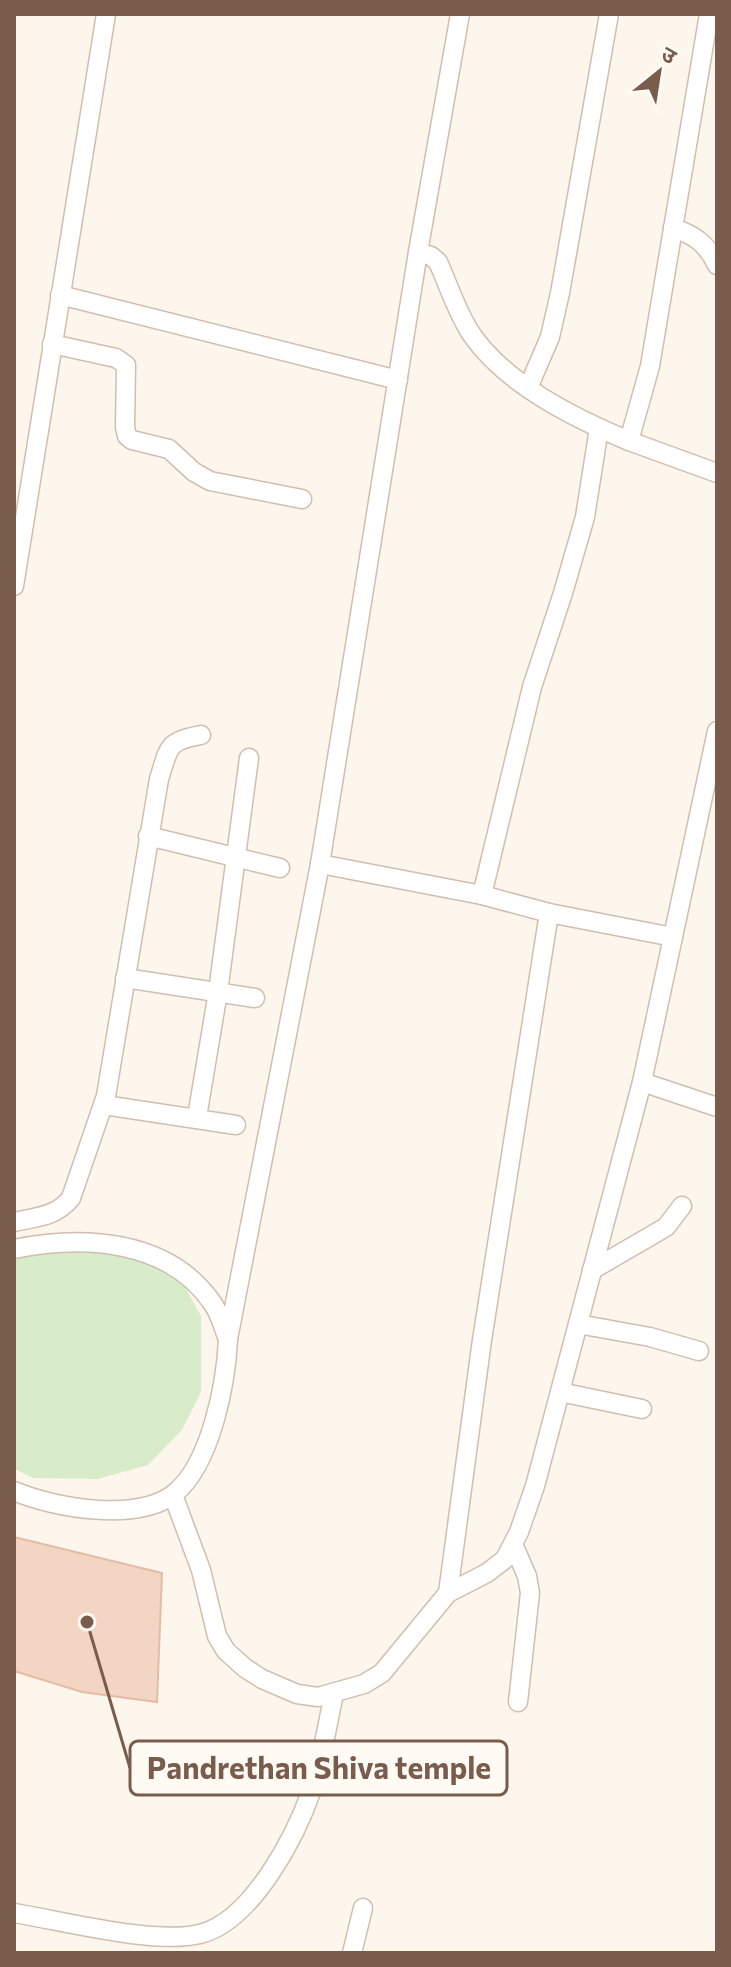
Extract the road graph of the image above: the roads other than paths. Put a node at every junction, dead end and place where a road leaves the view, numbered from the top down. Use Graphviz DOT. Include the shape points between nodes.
graph roads {
  1 [pos="106,14"];
  2 [pos="460,14"];
  3 [pos="609,14"];
  4 [pos="709,14"];
  5 [pos="673,228"];
  6 [pos="418,252"];
  7 [pos="717,265"];
  8 [pos="60,295"];
  9 [pos="52,344"];
  10 [pos="398,380"];
  11 [pos="528,388"];
  12 [pos="599,428"];
  13 [pos="629,441"];
  14 [pos="717,473"];
  15 [pos="302,499"];
  16 [pos="14,586"];
  17 [pos="717,731"];
  18 [pos="201,735"];
  19 [pos="249,758"];
  20 [pos="148,836"];
  21 [pos="236,857"];
  22 [pos="320,864"];
  23 [pos="280,868"];
  24 [pos="482,895"];
  25 [pos="549,913"];
  26 [pos="673,937"];
  27 [pos="125,978"];
  28 [pos="218,992"];
  29 [pos="255,998"];
  30 [pos="642,1082"];
  31 [pos="104,1105"];
  32 [pos="717,1107"];
  33 [pos="197,1117"];
  34 [pos="236,1125"];
  35 [pos="682,1206"];
  36 [pos="14,1222"];
  37 [pos="14,1249"];
  38 [pos="592,1270"];
  39 [pos="578,1324"];
  40 [pos="228,1339"];
  41 [pos="699,1351"];
  42 [pos="560,1392"];
  43 [pos="642,1409"];
  44 [pos="14,1491"];
  45 [pos="173,1495"];
  46 [pos="513,1544"];
  47 [pos="448,1593"];
  48 [pos="334,1694"];
  49 [pos="518,1702"];
  50 [pos="363,1908"];
  51 [pos="14,1913"];
  52 [pos="352,1953"];
  1 -- 8 [label="street"];
  2 -- 6 [label="street"];
  3 -- 11 [label="street" via="557,309"];
  4 -- 5 [label="street"];
  5 -- 7 [label="street" via="702,242"];
  5 -- 13 [label="street" via="650,366"];
  6 -- 10 [label="street"];
  6 -- 11 [label="street" via="438,262 472,334"];
  8 -- 9 [label="street"];
  8 -- 10 [label="street"];
  9 -- 15 [label="street" via="116,358 126,365 126,432 132,440 169,449 210,481"];
  9 -- 16 [label="street"];
  10 -- 22 [label="street"];
  11 -- 12 [label="street"];
  12 -- 13 [label="street"];
  12 -- 24 [label="street" via="585,517 532,687"];
  13 -- 14 [label="street"];
  17 -- 26 [label="street"];
  18 -- 20 [label="street" via="181,738 168,751"];
  19 -- 21 [label="street"];
  20 -- 21 [label="street"];
  20 -- 27 [label="street"];
  21 -- 23 [label="street"];
  21 -- 28 [label="street"];
  22 -- 24 [label="street"];
  22 -- 40 [label="street"];
  24 -- 25 [label="street"];
  25 -- 26 [label="street"];
  25 -- 47 [label="street"];
  26 -- 30 [label="street"];
  27 -- 28 [label="street"];
  27 -- 31 [label="street"];
  28 -- 29 [label="street"];
  28 -- 33 [label="street"];
  30 -- 32 [label="street"];
  30 -- 38 [label="street"];
  31 -- 33 [label="street"];
  31 -- 36 [label="street" via="71,1198 53,1214"];
  33 -- 34 [label="street"];
  35 -- 38 [label="street" via="666,1227"];
  37 -- 40 [label="street" via="53,1241 108,1243 157,1257 204,1292"];
  38 -- 39 [label="street"];
  39 -- 41 [label="street"];
  39 -- 42 [label="street"];
  40 -- 45 [label="street" via="222,1386 202,1456"];
  42 -- 43 [label="street"];
  42 -- 46 [label="street"];
  44 -- 45 [label="street" via="93,1510 145,1506"];
  45 -- 48 [label="street" via="226,1651 262,1679 297,1694"];
  46 -- 47 [label="street" via="505,1559 487,1573"];
  46 -- 49 [label="street" via="530,1593"];
  47 -- 48 [label="street" via="382,1673"];
  48 -- 51 [label="street" via="304,1810 257,1890 230,1919 200,1934 154,1936"];
  50 -- 52 [label="street"];
}
